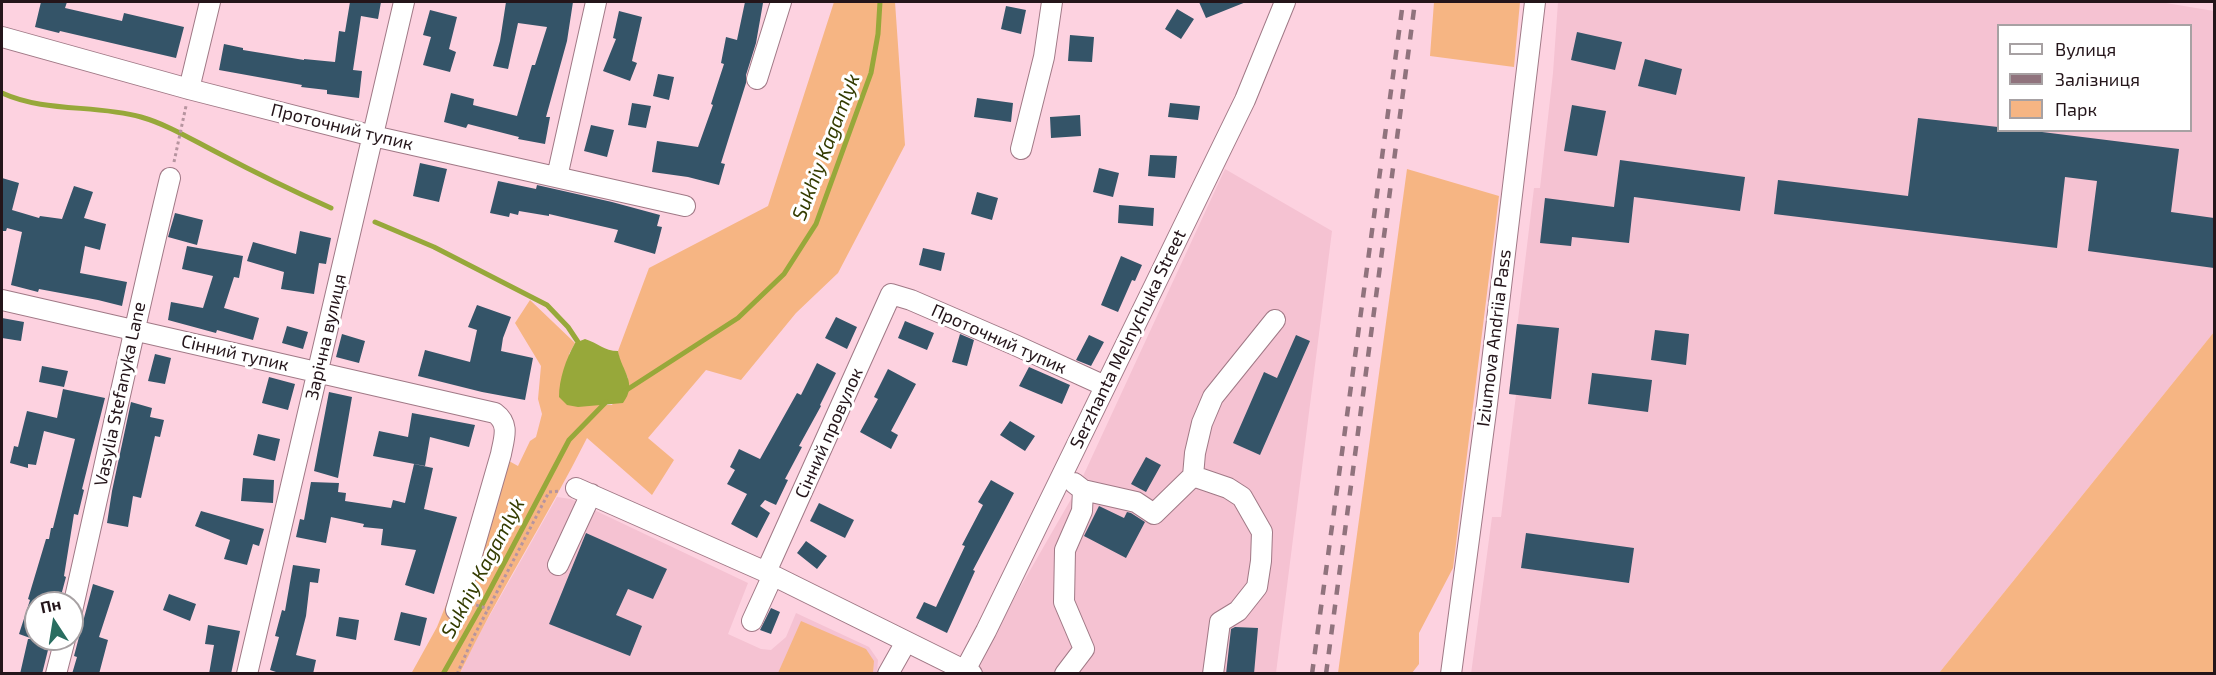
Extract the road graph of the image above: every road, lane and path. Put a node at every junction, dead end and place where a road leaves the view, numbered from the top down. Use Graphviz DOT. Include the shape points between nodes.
graph roads {
  1 [pos="210,2"];
  2 [pos="404,2"];
  3 [pos="596,2"];
  4 [pos="781,2"];
  5 [pos="1052,2"];
  6 [pos="1285,2"];
  7 [pos="1535,2"];
  8 [pos="2,37"];
  9 [pos="757,79"];
  10 [pos="189,89"];
  11 [pos="373,136"];
  12 [pos="1022,149"];
  13 [pos="557,177"];
  14 [pos="170,178"];
  15 [pos="685,206"];
  16 [pos="891,294"];
  17 [pos="2,300"];
  18 [pos="1275,320"];
  19 [pos="133,330"];
  20 [pos="318,372"];
  21 [pos="1105,386"];
  22 [pos="1062,474"];
  23 [pos="1193,476"];
  24 [pos="1083,490"];
  25 [pos="584,491"];
  26 [pos="558,565"];
  27 [pos="769,574"];
  28 [pos="76,591"];
  29 [pos="465,607"];
  30 [pos="489,609"];
  31 [pos="752,621"];
  32 [pos="906,642"];
  33 [pos="62,651"];
  34 [pos="967,672"];
  35 [pos="56,674"];
  36 [pos="247,674"];
  37 [pos="457,674"];
  38 [pos="888,674"];
  39 [pos="1065,674"];
  40 [pos="1213,674"];
  41 [pos="1451,674"];
  1 -- 10 [label="street"];
  2 -- 11 [label="street, Зарічна вулиця"];
  3 -- 13 [label="street"];
  4 -- 9 [label="street"];
  5 -- 12 [label="street" via="1044,57"];
  6 -- 21 [label="street, Serzhanta Melnychuka Street" via="1245,100"];
  7 -- 41 [label="street, Iziumova Andriia Pass"];
  8 -- 10 [label="street, Проточний тупик"];
  10 -- 11 [label="street, Проточний тупик"];
  10 -- 14 [label="path"];
  11 -- 13 [label="street, Проточний тупик"];
  11 -- 20 [label="street, Зарічна вулиця"];
  13 -- 15 [label="street, Проточний тупик"];
  14 -- 19 [label="street, Vasylia Stefanyka Lane"];
  16 -- 21 [label="street, Проточний тупик"];
  16 -- 27 [label="street, Сінний провулок"];
  17 -- 19 [label="street, Сінний тупик"];
  18 -- 23 [label="street" via="1213,397 1202,423"];
  19 -- 20 [label="street, Сінний тупик"];
  19 -- 28 [label="street, Vasylia Stefanyka Lane"];
  20 -- 29 [label="street, Сінний тупик" via="495,413 502,419 506,429"];
  20 -- 36 [label="street, Зарічна вулиця"];
  21 -- 22 [label="street, Serzhanta Melnychuka Street"];
  22 -- 24 [label="street"];
  22 -- 34 [label="street, Serzhanta Melnychuka Street"];
  23 -- 24 [label="street" via="1154,514 1136,502"];
  23 -- 40 [label="street" via="1242,497 1262,532 1257,586 1238,611 1220,622"];
  24 -- 39 [label="street" via="1082,511 1065,550 1064,602 1084,650"];
  25 -- 26 [label="street"];
  25 -- 27 [label="street"];
  25 -- 30 [label="path" via="549,492"];
  27 -- 31 [label="street, Сінний провулок"];
  27 -- 32 [label="street"];
  29 -- 30 [label="path"];
  30 -- 37 [label="path"];
  32 -- 34 [label="street"];
  32 -- 38 [label="street"];
  33 -- 35 [label="street"];
}
